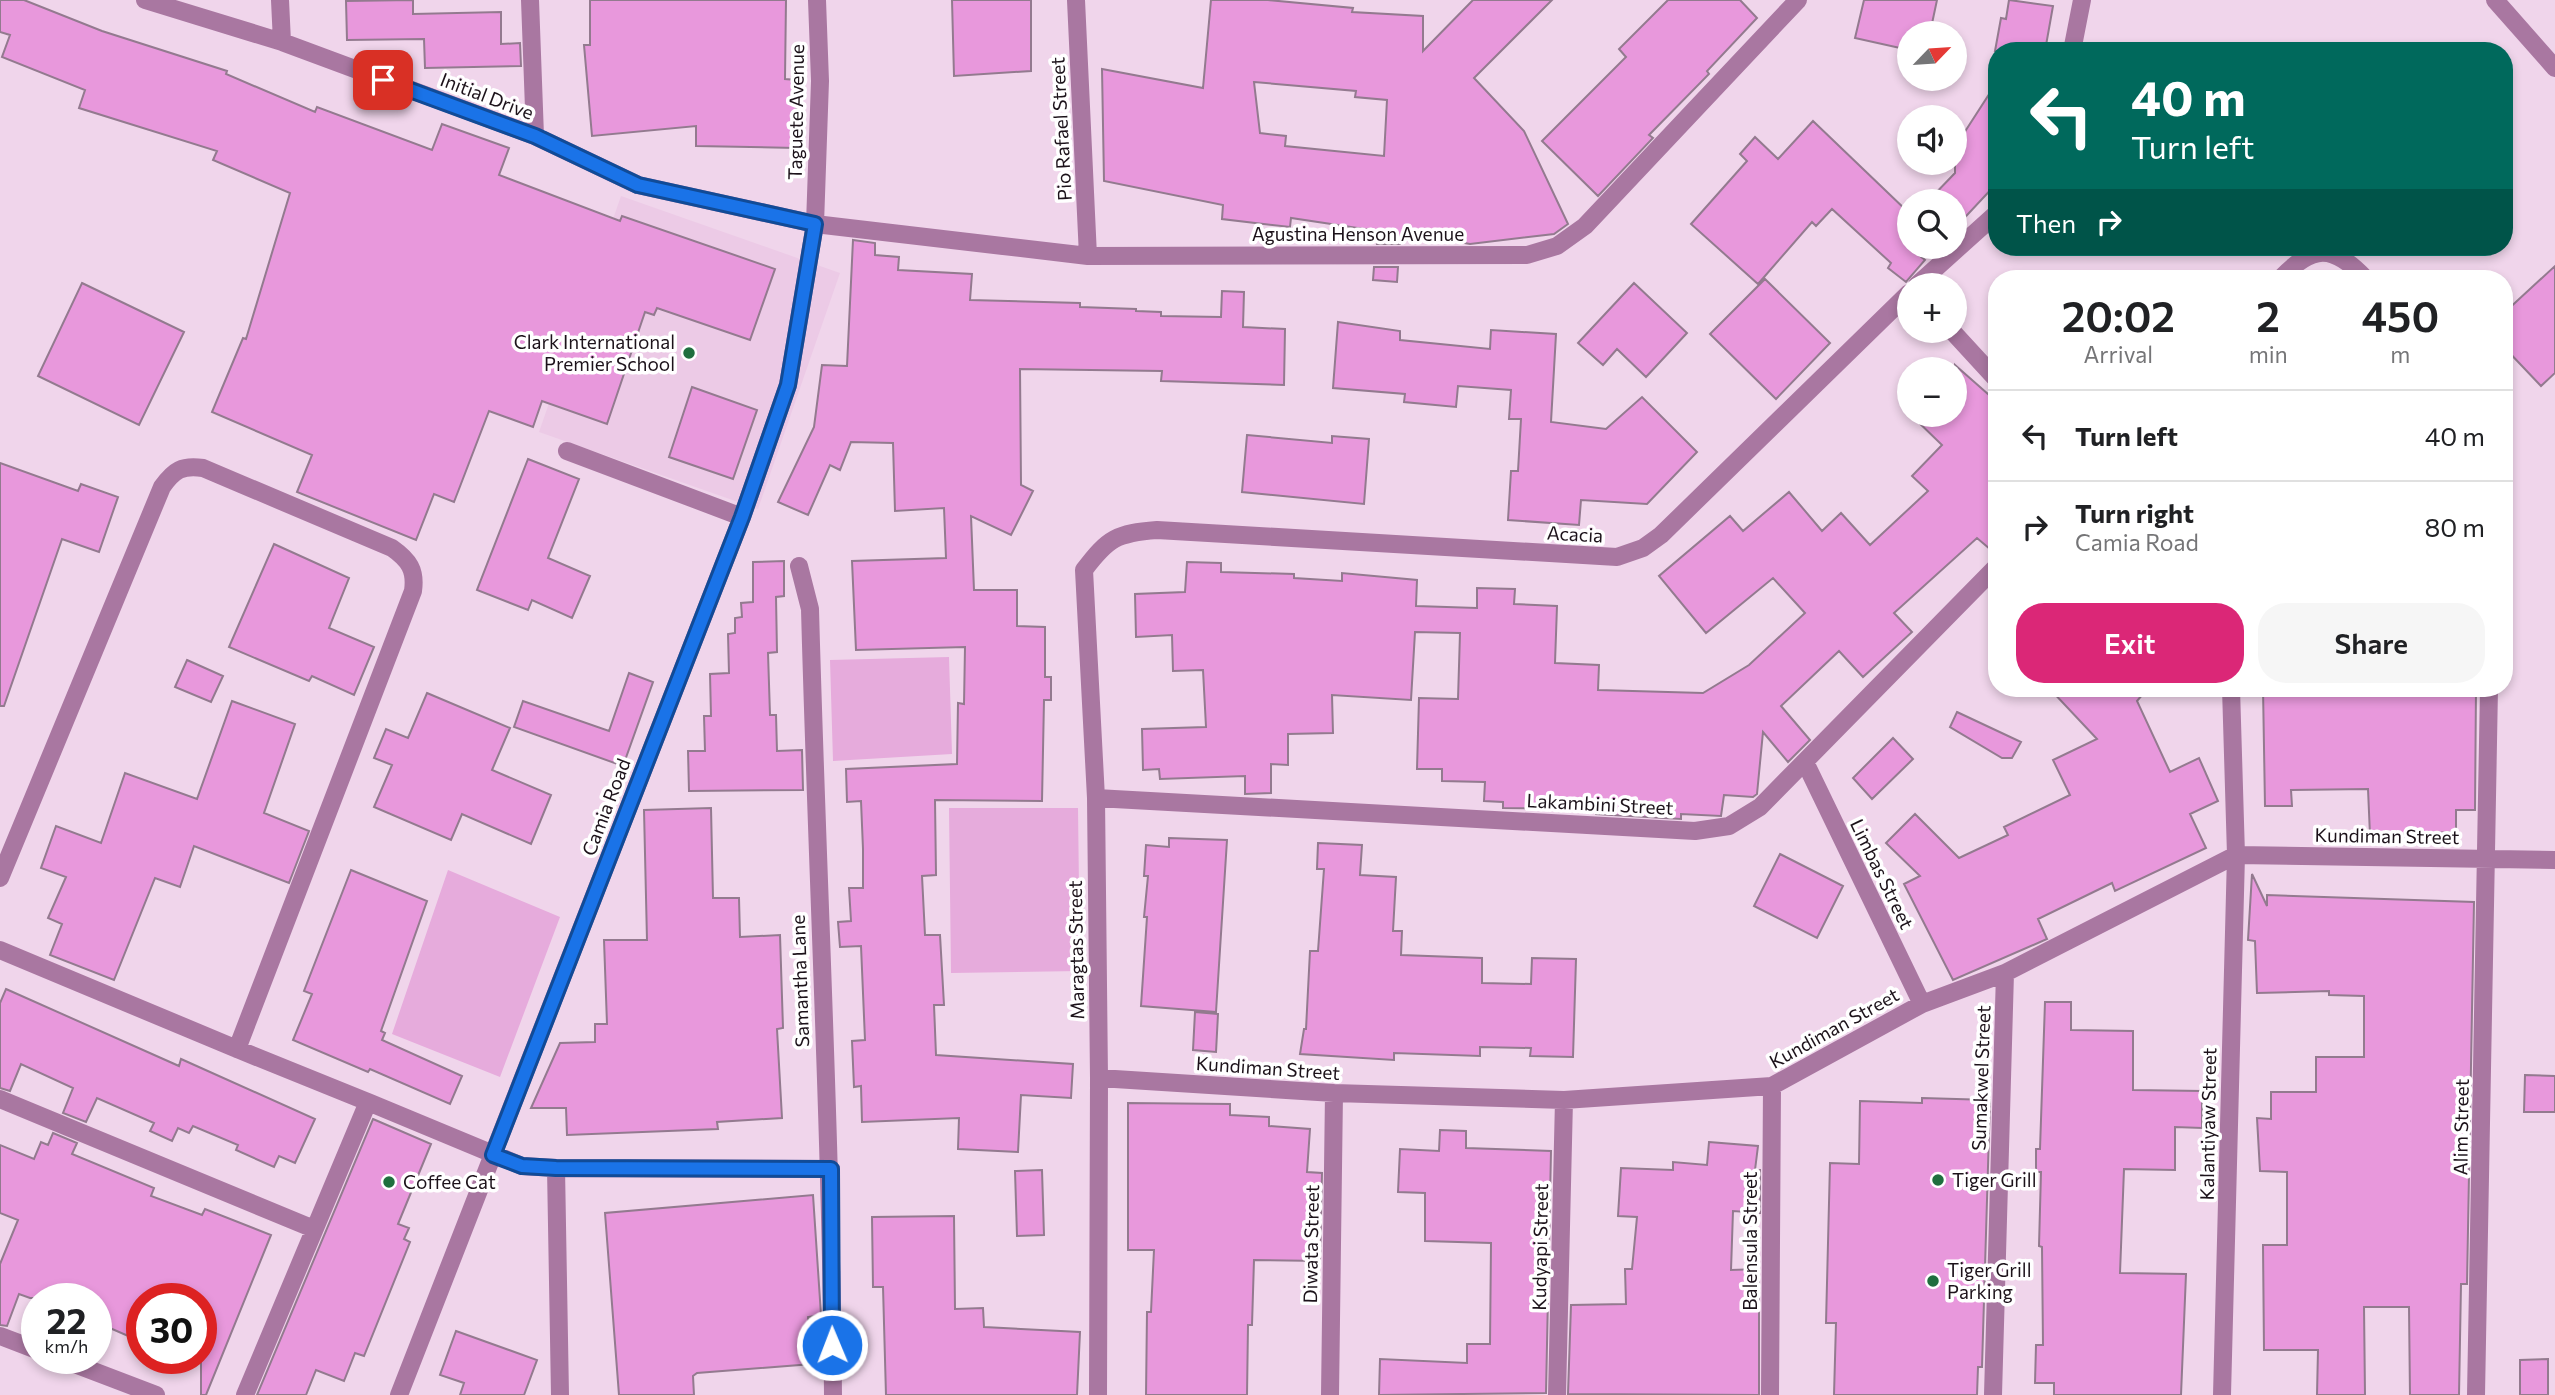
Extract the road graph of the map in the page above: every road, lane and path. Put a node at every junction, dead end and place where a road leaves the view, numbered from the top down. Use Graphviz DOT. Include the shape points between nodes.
graph roads {
  1 [pos="145,0"];
  2 [pos="281,0"];
  3 [pos="530,0"];
  4 [pos="817,0"];
  5 [pos="1076,0"];
  6 [pos="1798,0"];
  7 [pos="2082,0"];
  8 [pos="2495,0"];
  9 [pos="282,42"];
  10 [pos="2074,42"];
  11 [pos="2555,68"];
  12 [pos="535,136"];
  13 [pos="1988,221"];
  14 [pos="815,224"];
  15 [pos="1088,256"];
  16 [pos="2307,256"];
  17 [pos="2338,256"];
  18 [pos="2289,270"];
  19 [pos="2355,270"];
  20 [pos="1930,273"];
  21 [pos="1897,305"];
  22 [pos="1963,343"];
  23 [pos="1988,370"];
  24 [pos="567,451"];
  25 [pos="742,517"];
  26 [pos="1134,532"];
  27 [pos="799,566"];
  28 [pos="1988,575"];
  29 [pos="2231,697"];
  30 [pos="2489,697"];
  31 [pos="1805,762"];
  32 [pos="1096,798"];
  33 [pos="2235,855"];
  34 [pos="2487,859"];
  35 [pos="2555,860"];
  36 [pos="0,878"];
  37 [pos="0,950"];
  38 [pos="2005,972"];
  39 [pos="1922,1004"];
  40 [pos="237,1049"];
  41 [pos="1099,1078"];
  42 [pos="1772,1086"];
  43 [pos="1334,1093"];
  44 [pos="0,1099"];
  45 [pos="1564,1100"];
  46 [pos="368,1102"];
  47 [pos="493,1155"];
  48 [pos="556,1168"];
  49 [pos="831,1169"];
  50 [pos="314,1229"];
  51 [pos="0,1336"];
  52 [pos="21,1344"];
  53 [pos="101,1374"];
  54 [pos="156,1395"];
  55 [pos="245,1395"];
  56 [pos="399,1395"];
  57 [pos="561,1395"];
  58 [pos="833,1395"];
  59 [pos="1098,1395"];
  60 [pos="1330,1395"];
  61 [pos="1557,1395"];
  62 [pos="1770,1395"];
  63 [pos="1993,1395"];
  64 [pos="2222,1395"];
  65 [pos="2476,1395"];
  1 -- 9 [label="street, Initial Drive"];
  2 -- 9 [label="street"];
  3 -- 12 [label="street"];
  4 -- 14 [label="street, Taguete Avenue" via="820,81"];
  5 -- 15 [label="street, Pio Rafael Street"];
  6 -- 15 [label="street, Agustina Henson Avenue" via="1585,226 1557,246 1527,255"];
  7 -- 10 [label="street"];
  8 -- 11 [label="street"];
  9 -- 12 [label="street, Initial Drive"];
  12 -- 14 [label="street, Initial Drive" via="638,185"];
  13 -- 20 [label="street"];
  14 -- 15 [label="street, Agustina Henson Avenue"];
  14 -- 25 [label="street, Camia Road" via="788,385"];
  16 -- 18 [label="street"];
  17 -- 19 [label="street"];
  21 -- 26 [label="street, Acacia" via="1661,535 1643,548 1617,557"];
  22 -- 23 [label="street"];
  24 -- 25 [label="street"];
  25 -- 47 [label="street, Camia Road"];
  26 -- 32 [label="street, Maragtas Street" via="1104,543 1084,570"];
  27 -- 49 [label="street, Samantha Lane" via="810,609 821,1006"];
  28 -- 31 [label="street, Lakambini Street"];
  29 -- 33 [label="street, Kalantiyaw Street"];
  30 -- 34 [label="street"];
  31 -- 32 [label="street, Lakambini Street" via="1744,818 1729,826 1695,831"];
  31 -- 39 [label="street, Limbas Street"];
  32 -- 41 [label="street, Maragtas Street"];
  33 -- 34 [label="street, Kundiman Street"];
  33 -- 38 [label="street, Kundiman Street"];
  33 -- 64 [label="street, Kalantiyaw Street"];
  34 -- 35 [label="street, Kundiman Street"];
  34 -- 65 [label="street, Alim Street"];
  36 -- 40 [label="street" via="172,472 188,466 203,468 392,548 413,568 413,591"];
  37 -- 40 [label="street"];
  38 -- 39 [label="street, Kundiman Street"];
  38 -- 63 [label="street, Sumakwel Street"];
  39 -- 42 [label="street, Kundiman Street"];
  40 -- 46 [label="street"];
  41 -- 43 [label="street, Kundiman Street"];
  41 -- 59 [label="street, Maragtas Street"];
  42 -- 45 [label="street, Kundiman Street"];
  42 -- 62 [label="street, Balensula Street"];
  43 -- 45 [label="street, Kundiman Street"];
  43 -- 60 [label="street, Diwata Street"];
  44 -- 50 [label="street"];
  45 -- 61 [label="street, Kudyapi Street"];
  46 -- 47 [label="street"];
  46 -- 50 [label="street"];
  47 -- 48 [label="street" via="522,1166"];
  47 -- 56 [label="street, Camia Road"];
  48 -- 49 [label="street"];
  48 -- 57 [label="street"];
  49 -- 58 [label="street, Samantha Lane"];
  50 -- 55 [label="street"];
  51 -- 52 [label="street"];
  53 -- 54 [label="street"];
}
